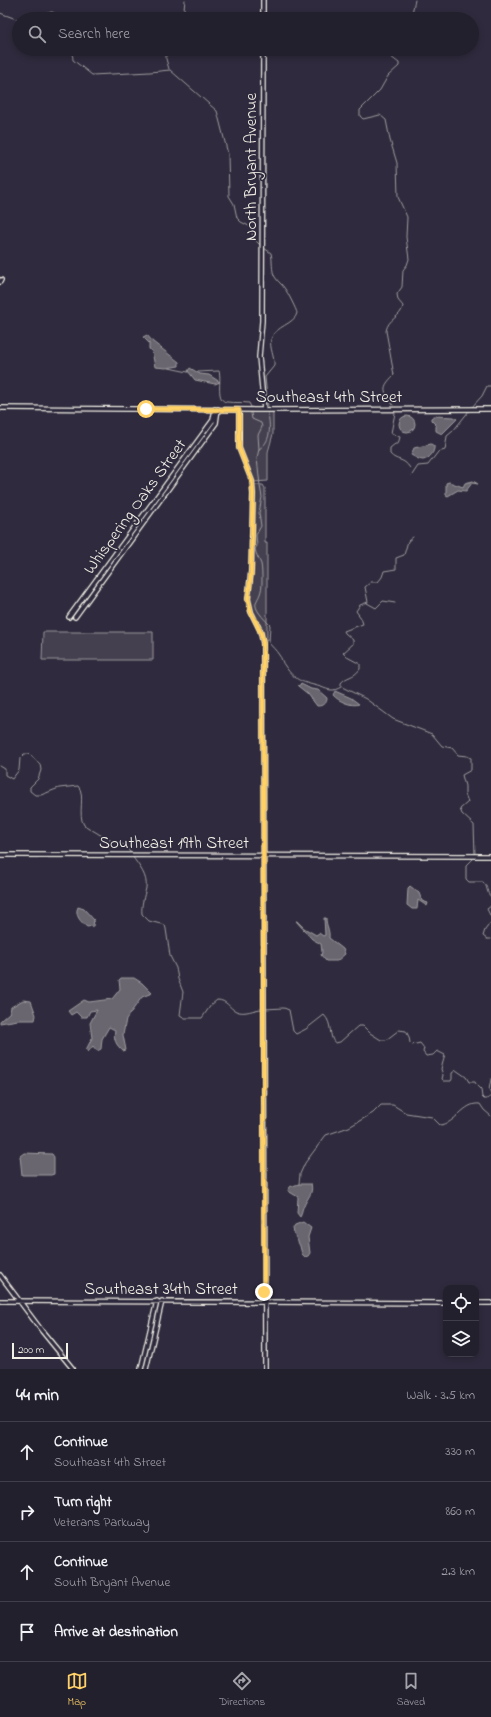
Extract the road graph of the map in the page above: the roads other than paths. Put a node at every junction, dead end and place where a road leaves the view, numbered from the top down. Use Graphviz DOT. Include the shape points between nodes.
graph roads {
  1 [pos="263,0"];
  2 [pos="263,12"];
  3 [pos="263,56"];
  4 [pos="0,408"];
  5 [pos="491,408"];
  6 [pos="216,409"];
  7 [pos="239,410"];
  8 [pos="264,410"];
  9 [pos="69,617"];
  10 [pos="75,617"];
  11 [pos="0,854"];
  12 [pos="264,856"];
  13 [pos="491,856"];
  14 [pos="0,1275"];
  15 [pos="14,1294"];
  16 [pos="0,1301"];
  17 [pos="12,1301"];
  18 [pos="19,1301"];
  19 [pos="160,1301"];
  20 [pos="265,1301"];
  21 [pos="443,1302"];
  22 [pos="479,1303"];
  23 [pos="491,1303"];
  24 [pos="73,1369"];
  25 [pos="141,1369"];
  26 [pos="146,1369"];
  27 [pos="265,1369"];
  1 -- 2 [label="street"];
  3 -- 8 [label="street, North Bryant Avenue" via="262,334 259,357"];
  4 -- 6 [label="street, Southeast 4th Street"];
  5 -- 8 [label="street, Southeast 4th Street"];
  6 -- 7 [label="street, Southeast 4th Street"];
  6 -- 9 [label="street, Whispering Oaks Street" via="213,420"];
  6 -- 10 [label="street, Whispering Oaks Street" via="216,423"];
  7 -- 8 [label="street, Southeast 4th Street"];
  7 -- 12 [label="street" via="239,448 252,481 253,494 248,599 263,643"];
  11 -- 12 [label="street, Southeast 19th Street"];
  12 -- 13 [label="street, Southeast 19th Street"];
  12 -- 20 [label="street"];
  14 -- 15 [label="street"];
  15 -- 17 [label="street"];
  15 -- 18 [label="street"];
  16 -- 17 [label="street, Southeast 34th Street"];
  17 -- 18 [label="street, Southeast 34th Street"];
  18 -- 19 [label="street, Southeast 34th Street"];
  18 -- 24 [label="street"];
  19 -- 20 [label="street, Southeast 34th Street"];
  19 -- 25 [label="street"];
  19 -- 26 [label="street"];
  20 -- 21 [label="street, Southeast 34th Street"];
  20 -- 27 [label="street"];
  22 -- 23 [label="street"];
}
